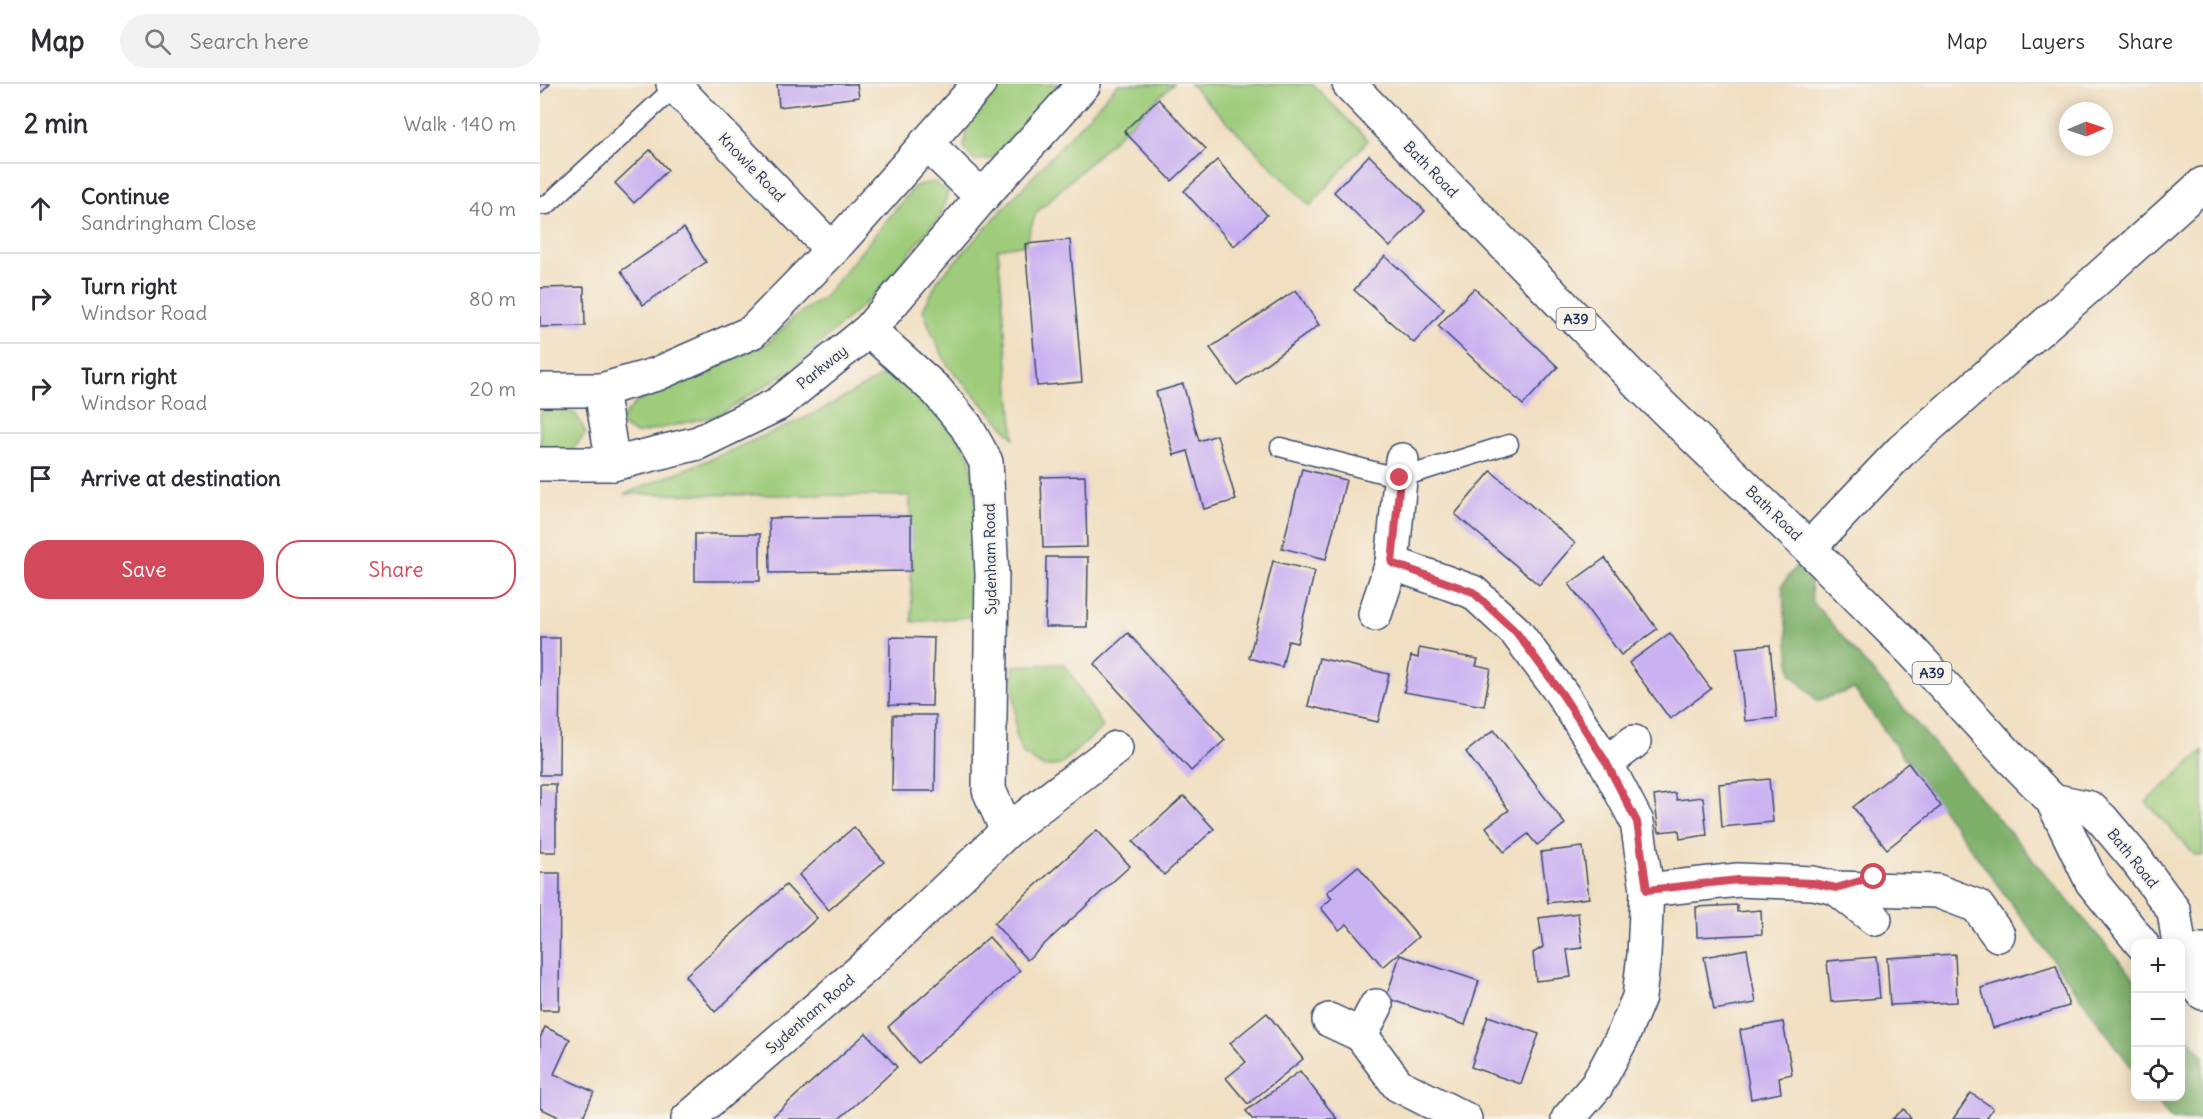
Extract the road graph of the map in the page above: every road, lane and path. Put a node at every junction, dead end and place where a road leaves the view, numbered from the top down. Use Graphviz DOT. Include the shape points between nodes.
graph roads {
  1 [pos="979,84"];
  2 [pos="1084,84"];
  3 [pos="1349,84"];
  4 [pos="674,85"];
  5 [pos="926,143"];
  6 [pos="2203,184"];
  7 [pos="982,197"];
  8 [pos="540,205"];
  9 [pos="832,250"];
  10 [pos="869,330"];
  11 [pos="540,390"];
  12 [pos="601,390"];
  13 [pos="1509,444"];
  14 [pos="1280,447"];
  15 [pos="540,464"];
  16 [pos="613,464"];
  17 [pos="1401,469"];
  18 [pos="1809,548"];
  19 [pos="1392,563"];
  20 [pos="1375,614"];
  21 [pos="1634,742"];
  22 [pos="1116,748"];
  23 [pos="1606,762"];
  24 [pos="2052,800"];
  25 [pos="1007,831"];
  26 [pos="1874,877"];
  27 [pos="1836,888"];
  28 [pos="1647,890"];
  29 [pos="1875,919"];
  30 [pos="1998,936"];
  31 [pos="2138,939"];
  32 [pos="2181,939"];
  33 [pos="2185,956"];
  34 [pos="2203,993"];
  35 [pos="1376,1006"];
  36 [pos="1329,1020"];
  37 [pos="1361,1035"];
  38 [pos="688,1119"];
  39 [pos="1465,1119"];
  40 [pos="1568,1119"];
  1 -- 5 [label="street"];
  2 -- 7 [label="street, Parkway"];
  3 -- 18 [label="street, Bath Road / A39" via="1640,385"];
  4 -- 8 [label="lane" via="548,205"];
  4 -- 9 [label="street, Knowle Road"];
  5 -- 7 [label="street"];
  5 -- 9 [label="street"];
  6 -- 18 [label="street" via="1901,451"];
  7 -- 10 [label="street, Parkway"];
  9 -- 12 [label="street" via="752,332 657,374"];
  10 -- 16 [label="street, Parkway" via="778,404 698,444"];
  10 -- 25 [label="street, Sydenham Road" via="937,391 966,426 987,462 992,574 989,790"];
  11 -- 12 [label="street"];
  12 -- 16 [label="street"];
  13 -- 17 [label="lane"];
  14 -- 17 [label="lane"];
  15 -- 16 [label="street, Parkway"];
  17 -- 19 [label="street"];
  18 -- 24 [label="street, Bath Road / A39"];
  19 -- 20 [label="street"];
  19 -- 23 [label="street" via="1473,592 1516,632"];
  21 -- 23 [label="street"];
  22 -- 25 [label="street, Sydenham Road"];
  23 -- 28 [label="street" via="1637,822"];
  24 -- 31 [label="street" via="2092,882"];
  24 -- 32 [label="street, Bath Road" via="2090,808 2102,819 2174,911"];
  25 -- 38 [label="street, Sydenham Road" via="866,966"];
  26 -- 27 [label="street"];
  27 -- 28 [label="street" via="1813,883 1738,880"];
  27 -- 29 [label="street"];
  27 -- 30 [label="street" via="1937,891 1977,906"];
  28 -- 40 [label="street" via="1639,997 1597,1085"];
  33 -- 34 [label="street, Bath Road"];
  35 -- 37 [label="street"];
  36 -- 37 [label="street"];
  37 -- 39 [label="street" via="1398,1085"];
}
